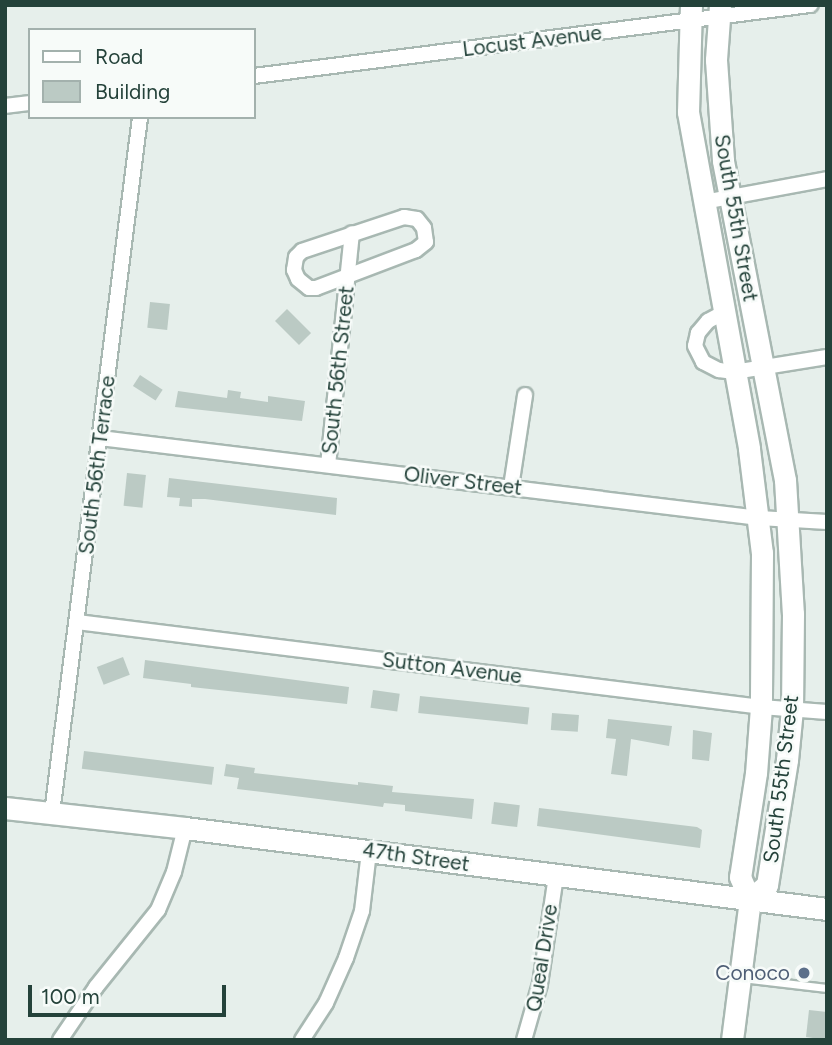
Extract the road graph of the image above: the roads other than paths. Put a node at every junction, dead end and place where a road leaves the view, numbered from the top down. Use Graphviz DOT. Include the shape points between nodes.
graph roads {
  1 [pos="810,5"];
  2 [pos="720,11"];
  3 [pos="691,13"];
  4 [pos="256,76"];
  5 [pos="28,103"];
  6 [pos="5,106"];
  7 [pos="141,119"];
  8 [pos="827,179"];
  9 [pos="731,196"];
  10 [pos="703,202"];
  11 [pos="352,233"];
  12 [pos="349,275"];
  13 [pos="723,313"];
  14 [pos="827,357"];
  15 [pos="764,367"];
  16 [pos="734,372"];
  17 [pos="525,395"];
  18 [pos="100,438"];
  19 [pos="328,465"];
  20 [pos="511,487"];
  21 [pos="759,518"];
  22 [pos="789,520"];
  23 [pos="827,522"];
  24 [pos="77,622"];
  25 [pos="761,707"];
  26 [pos="792,709"];
  27 [pos="827,712"];
  28 [pos="5,808"];
  29 [pos="52,813"];
  30 [pos="185,828"];
  31 [pos="369,851"];
  32 [pos="556,876"];
  33 [pos="750,899"];
  34 [pos="827,909"];
  35 [pos="740,978"];
  36 [pos="827,988"];
  37 [pos="60,1040"];
  38 [pos="302,1040"];
  39 [pos="524,1040"];
  40 [pos="732,1040"];
  1 -- 2 [label="street, Locust Avenue"];
  2 -- 3 [label="street, Locust Avenue"];
  2 -- 9 [label="street, South 55th Street" via="717,96"];
  3 -- 4 [label="street, Locust Avenue"];
  3 -- 10 [label="street, South 55th Street" via="688,112"];
  5 -- 6 [label="street"];
  7 -- 18 [label="street, South 56th Terrace"];
  8 -- 9 [label="street"];
  9 -- 10 [label="street"];
  9 -- 15 [label="street, South 55th Street"];
  10 -- 13 [label="street, South 55th Street"];
  11 -- 12 [label="street, South 56th Street"];
  11 -- 12 [label="street, South 56th Street" via="302,251 294,270 309,288"];
  11 -- 12 [label="street, South 56th Street" via="404,217 417,219 426,242 401,257"];
  12 -- 19 [label="street, South 56th Street"];
  13 -- 16 [label="street, South 55th Street"];
  13 -- 16 [label="street" via="708,321 695,346 703,362"];
  14 -- 15 [label="street"];
  15 -- 16 [label="street"];
  15 -- 22 [label="street, South 55th Street"];
  16 -- 21 [label="street, South 55th Street"];
  17 -- 20 [label="street"];
  18 -- 19 [label="street, Oliver Street"];
  18 -- 24 [label="street, South 56th Terrace"];
  19 -- 20 [label="street, Oliver Street"];
  20 -- 21 [label="street, Oliver Street"];
  21 -- 22 [label="street, Oliver Street"];
  21 -- 25 [label="street, South 55th Street" via="764,611"];
  22 -- 23 [label="street, Oliver Street"];
  22 -- 26 [label="street, South 55th Street"];
  24 -- 25 [label="street, Sutton Avenue"];
  24 -- 29 [label="street, South 56th Terrace"];
  25 -- 26 [label="street, Sutton Avenue"];
  25 -- 33 [label="street, South 55th Street" via="740,877"];
  26 -- 27 [label="street, Sutton Avenue"];
  26 -- 33 [label="street, South 55th Street" via="767,885"];
  28 -- 29 [label="street, 47th Street"];
  29 -- 30 [label="street, 47th Street"];
  30 -- 31 [label="street, 47th Street"];
  30 -- 37 [label="street" via="158,910"];
  31 -- 32 [label="street, 47th Street"];
  31 -- 38 [label="street" via="362,911 346,958 326,1003"];
  32 -- 33 [label="street, 47th Street"];
  32 -- 39 [label="street, Queal Drive" via="540,984"];
  33 -- 34 [label="street, 47th Street"];
  33 -- 35 [label="street"];
  35 -- 36 [label="lane"];
  35 -- 40 [label="street"];
}
